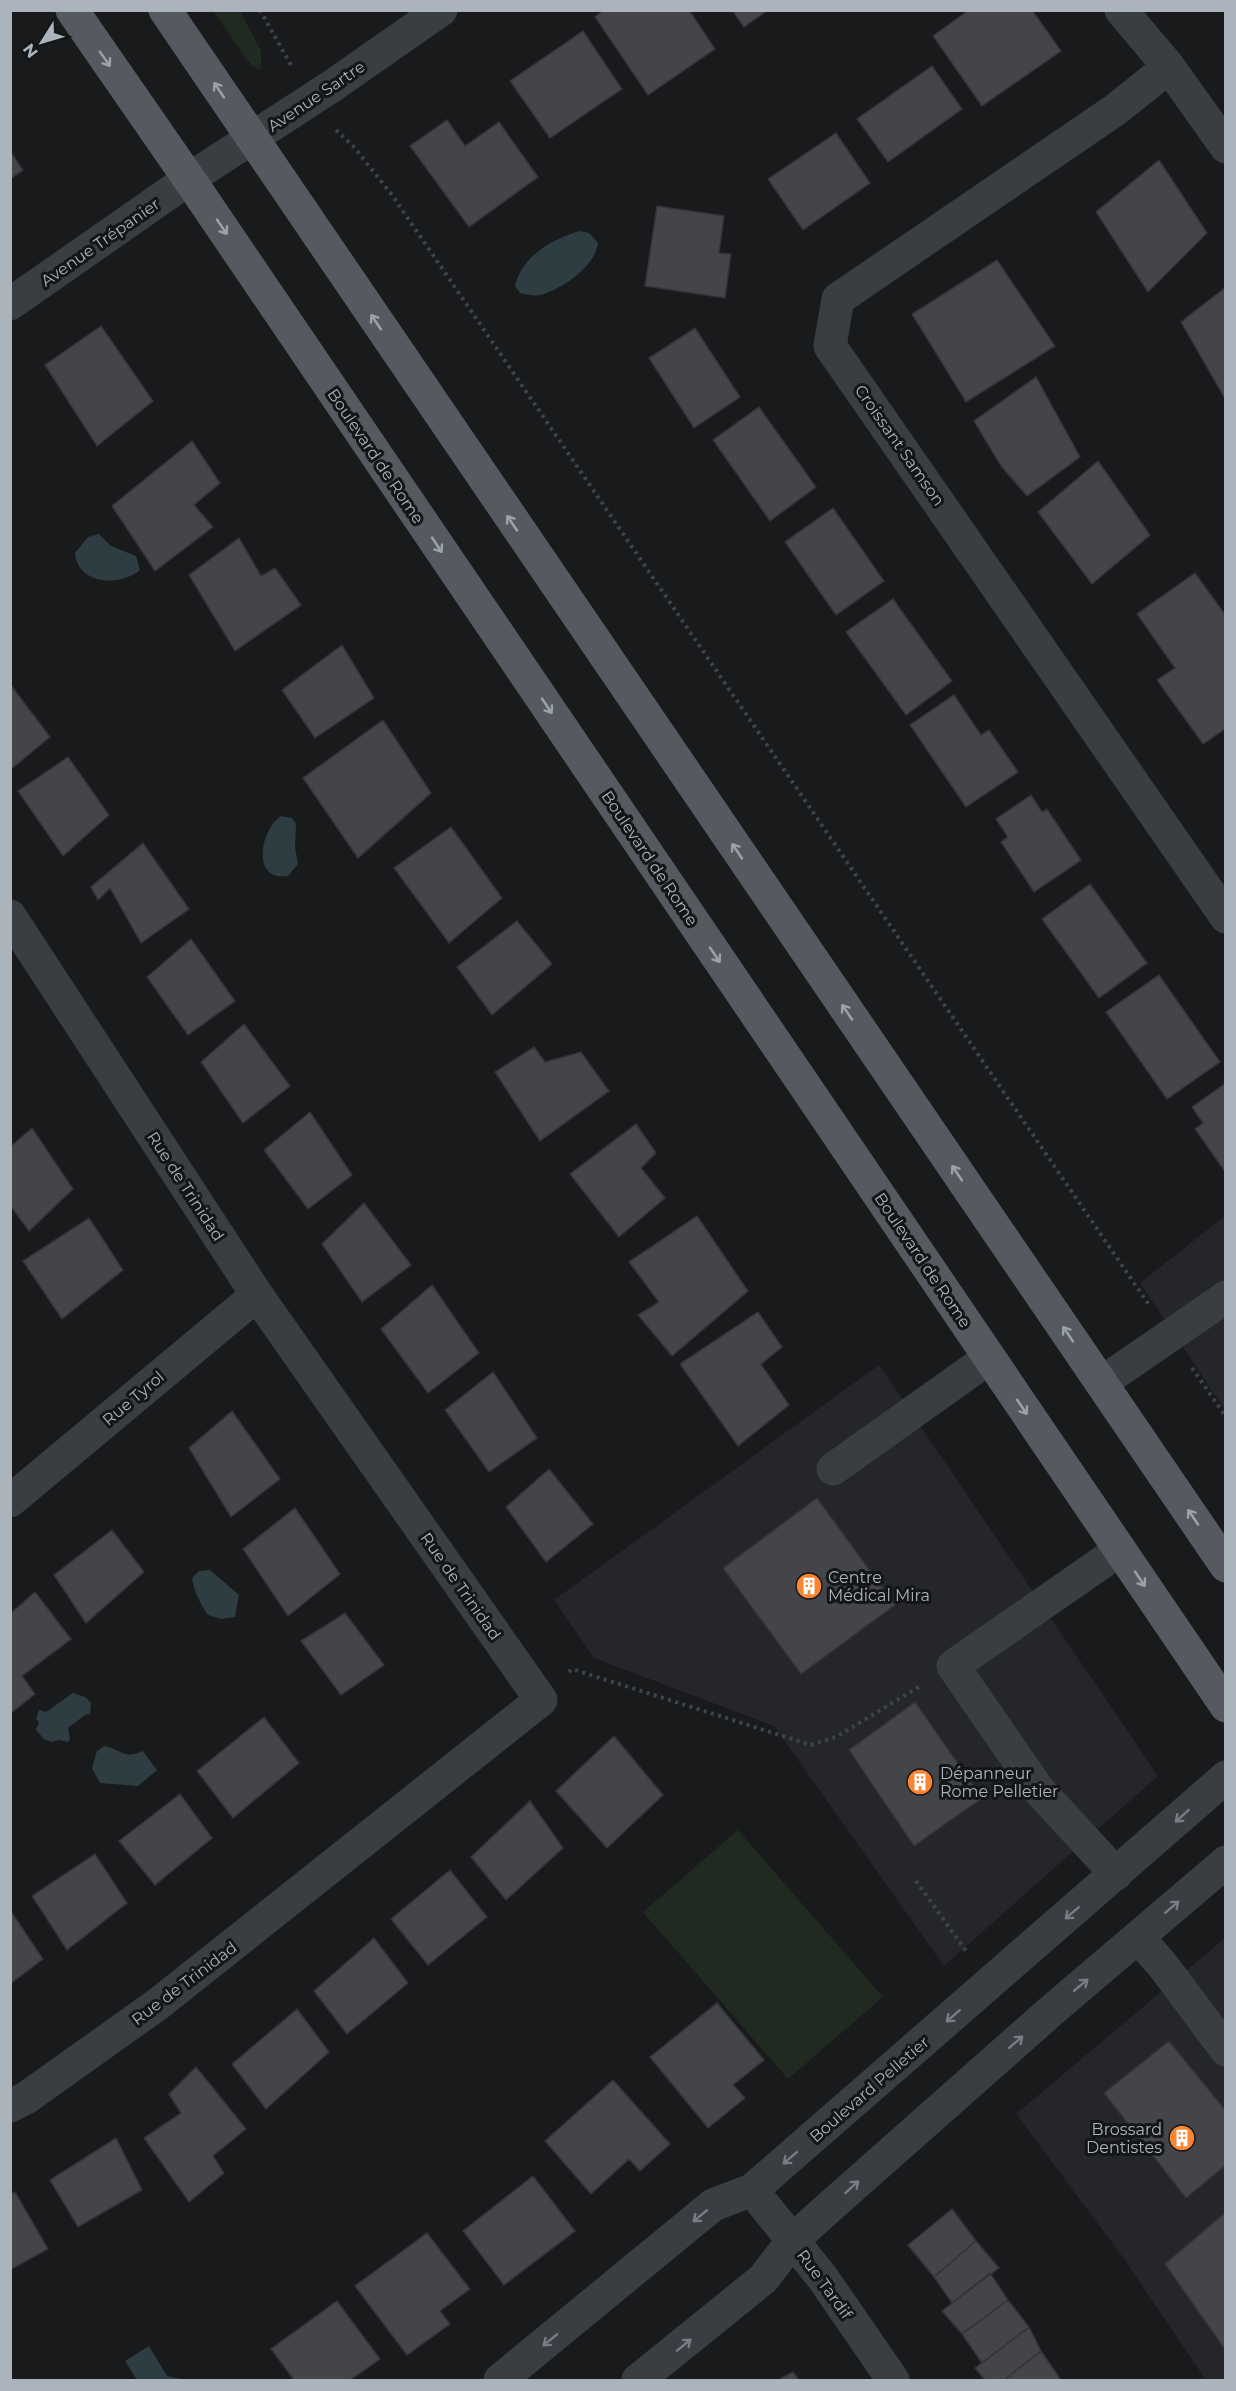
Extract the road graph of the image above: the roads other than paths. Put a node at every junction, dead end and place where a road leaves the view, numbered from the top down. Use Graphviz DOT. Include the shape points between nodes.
graph roads {
  1 [pos="72,10"];
  2 [pos="165,10"];
  3 [pos="441,10"];
  4 [pos="1121,10"];
  5 [pos="1169,67"];
  6 [pos="252,139"];
  7 [pos="1226,147"];
  8 [pos="189,179"];
  9 [pos="10,304"];
  10 [pos="10,916"];
  11 [pos="1226,917"];
  12 [pos="257,1295"];
  13 [pos="1226,1297"];
  14 [pos="989,1358"];
  15 [pos="1101,1383"];
  16 [pos="833,1469"];
  17 [pos="10,1501"];
  18 [pos="1120,1550"];
  19 [pos="1226,1566"];
  20 [pos="1226,1706"];
  21 [pos="1226,1777"];
  22 [pos="1226,1862"];
  23 [pos="1116,1874"];
  24 [pos="1138,1937"];
  25 [pos="1226,2050"];
  26 [pos="10,2106"];
  27 [pos="752,2190"];
  28 [pos="793,2240"];
  29 [pos="500,2380"];
  30 [pos="638,2380"];
  31 [pos="892,2380"];
  1 -- 8 [label="main road, Boulevard de Rome, one-way"];
  6 -- 2 [label="main road, one-way"];
  3 -- 6 [label="street, Avenue Sartre"];
  4 -- 5 [label="street"];
  5 -- 7 [label="street"];
  5 -- 11 [label="street, Croissant Samson" via="1116,110 838,299 831,346"];
  6 -- 8 [label="street, Avenue Sartre"];
  15 -- 6 [label="main road, one-way"];
  8 -- 9 [label="street, Avenue Trépanier"];
  8 -- 14 [label="main road, Boulevard de Rome, one-way"];
  10 -- 12 [label="street, Rue de Trinidad"];
  12 -- 17 [label="street, Rue Tyrol"];
  12 -- 26 [label="street, Rue de Trinidad" via="541,1700 158,2004"];
  13 -- 15 [label="street"];
  14 -- 16 [label="street"];
  14 -- 18 [label="main road, Boulevard de Rome, one-way"];
  19 -- 15 [label="main road, one-way"];
  18 -- 20 [label="main road, Boulevard de Rome, one-way"];
  18 -- 23 [label="street" via="953,1666 1038,1789"];
  21 -- 23 [label="street, Boulevard Pelletier, one-way"];
  24 -- 22 [label="street, one-way"];
  23 -- 27 [label="street, Boulevard Pelletier, one-way"];
  24 -- 25 [label="street"];
  28 -- 24 [label="street, one-way"];
  27 -- 28 [label="street, Rue Tardif"];
  27 -- 29 [label="street, Boulevard Pelletier, one-way" via="713,2205"];
  30 -- 28 [label="street, one-way" via="763,2279"];
  28 -- 31 [label="street, Rue Tardif"];
}
